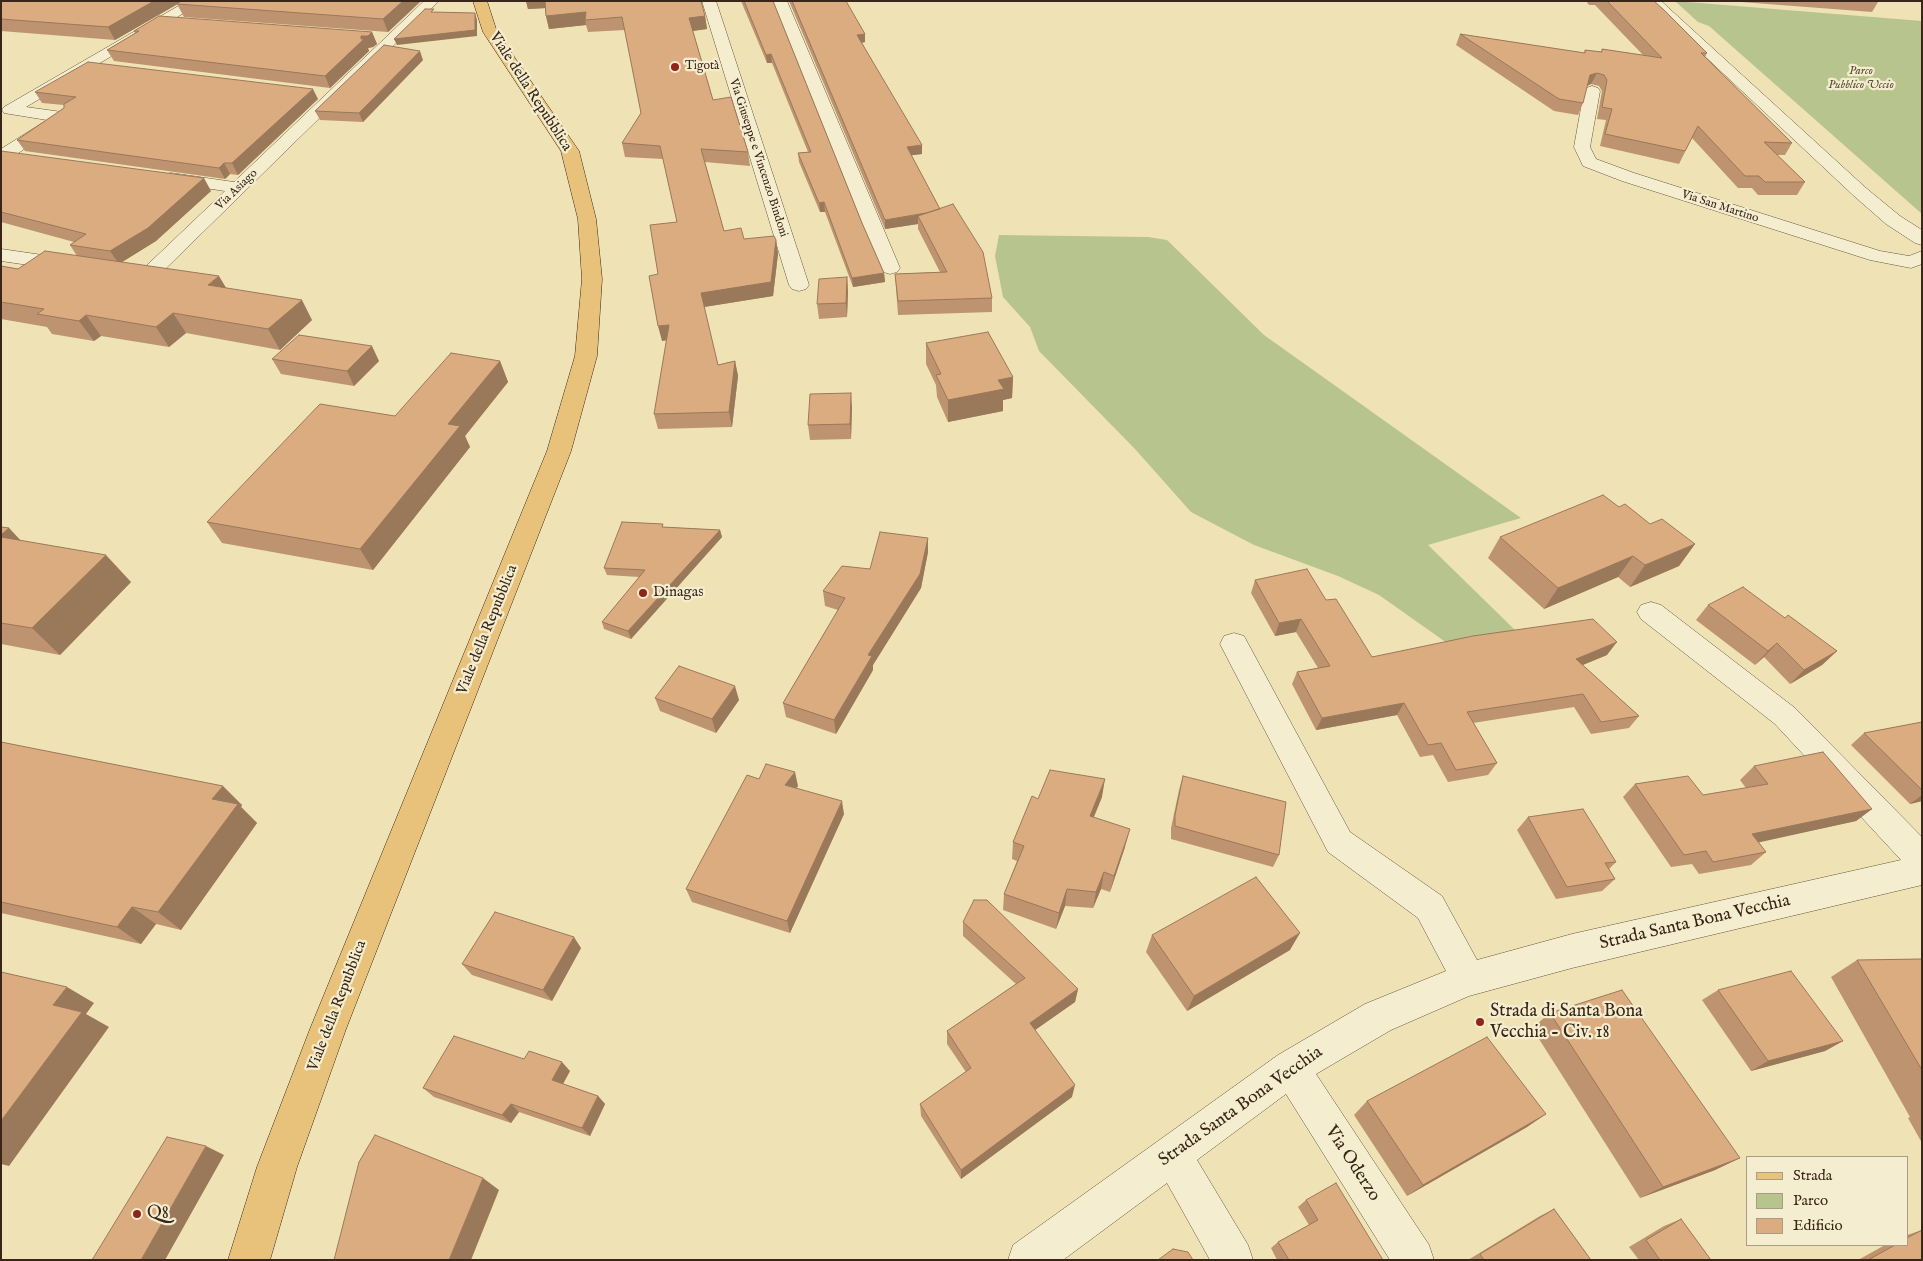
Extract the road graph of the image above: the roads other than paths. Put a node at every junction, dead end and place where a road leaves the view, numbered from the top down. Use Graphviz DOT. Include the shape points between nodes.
graph roads {
  1 [pos="197,1"];
  2 [pos="432,1"];
  3 [pos="480,1"];
  4 [pos="709,1"];
  5 [pos="780,1"];
  6 [pos="1653,1"];
  7 [pos="162,21"];
  8 [pos="191,23"];
  9 [pos="373,38"];
  10 [pos="392,39"];
  11 [pos="87,65"];
  12 [pos="117,68"];
  13 [pos="1592,91"];
  14 [pos="314,93"];
  15 [pos="334,95"];
  16 [pos="2,156"];
  17 [pos="33,159"];
  18 [pos="152,176"];
  19 [pos="240,188"];
  20 [pos="1922,239"];
  21 [pos="1,255"];
  22 [pos="1922,257"];
  23 [pos="89,268"];
  24 [pos="890,268"];
  25 [pos="108,270"];
  26 [pos="799,285"];
  27 [pos="1651,612"];
  28 [pos="1234,644"];
  29 [pos="1922,859"];
  30 [pos="1922,870"];
  31 [pos="1469,979"];
  32 [pos="1291,1068"];
  33 [pos="1172,1154"];
  34 [pos="249,1260"];
  35 [pos="1028,1260"];
  36 [pos="1233,1260"];
  37 [pos="1414,1260"];
  1 -- 7 [label="street"];
  2 -- 10 [label="street, Via Asiago"];
  3 -- 34 [label="main road, Viale della Repubblica" via="490,32 570,151 587,219 592,279 586,356 559,451 328,1029 277,1167"];
  4 -- 26 [label="street, Via Giuseppe e Vincenzo Bindoni"];
  5 -- 24 [label="street"];
  6 -- 20 [label="street" via="1860,192"];
  7 -- 8 [label="street"];
  7 -- 11 [label="street"];
  9 -- 10 [label="street"];
  10 -- 15 [label="street, Via Asiago"];
  11 -- 12 [label="street"];
  11 -- 16 [label="street" via="10,110 62,117"];
  13 -- 22 [label="street, Via San Martino" via="1582,147 1589,162 1877,256 1911,262"];
  14 -- 15 [label="street"];
  15 -- 19 [label="street, Via Asiago"];
  16 -- 17 [label="street"];
  18 -- 19 [label="street"];
  19 -- 25 [label="street, Via Asiago" via="147,276"];
  21 -- 23 [label="street"];
  27 -- 29 [label="street" via="1785,716"];
  28 -- 31 [label="street" via="1339,842 1430,907"];
  30 -- 31 [label="street, Strada Santa Bona Vecchia" via="1572,951"];
  31 -- 32 [label="street, Strada Santa Bona Vecchia" via="1378,1017"];
  32 -- 33 [label="street, Strada Santa Bona Vecchia"];
  32 -- 37 [label="street, Via Oderzo"];
  33 -- 35 [label="street, Strada Santa Bona Vecchia"];
  33 -- 36 [label="street"];
}
